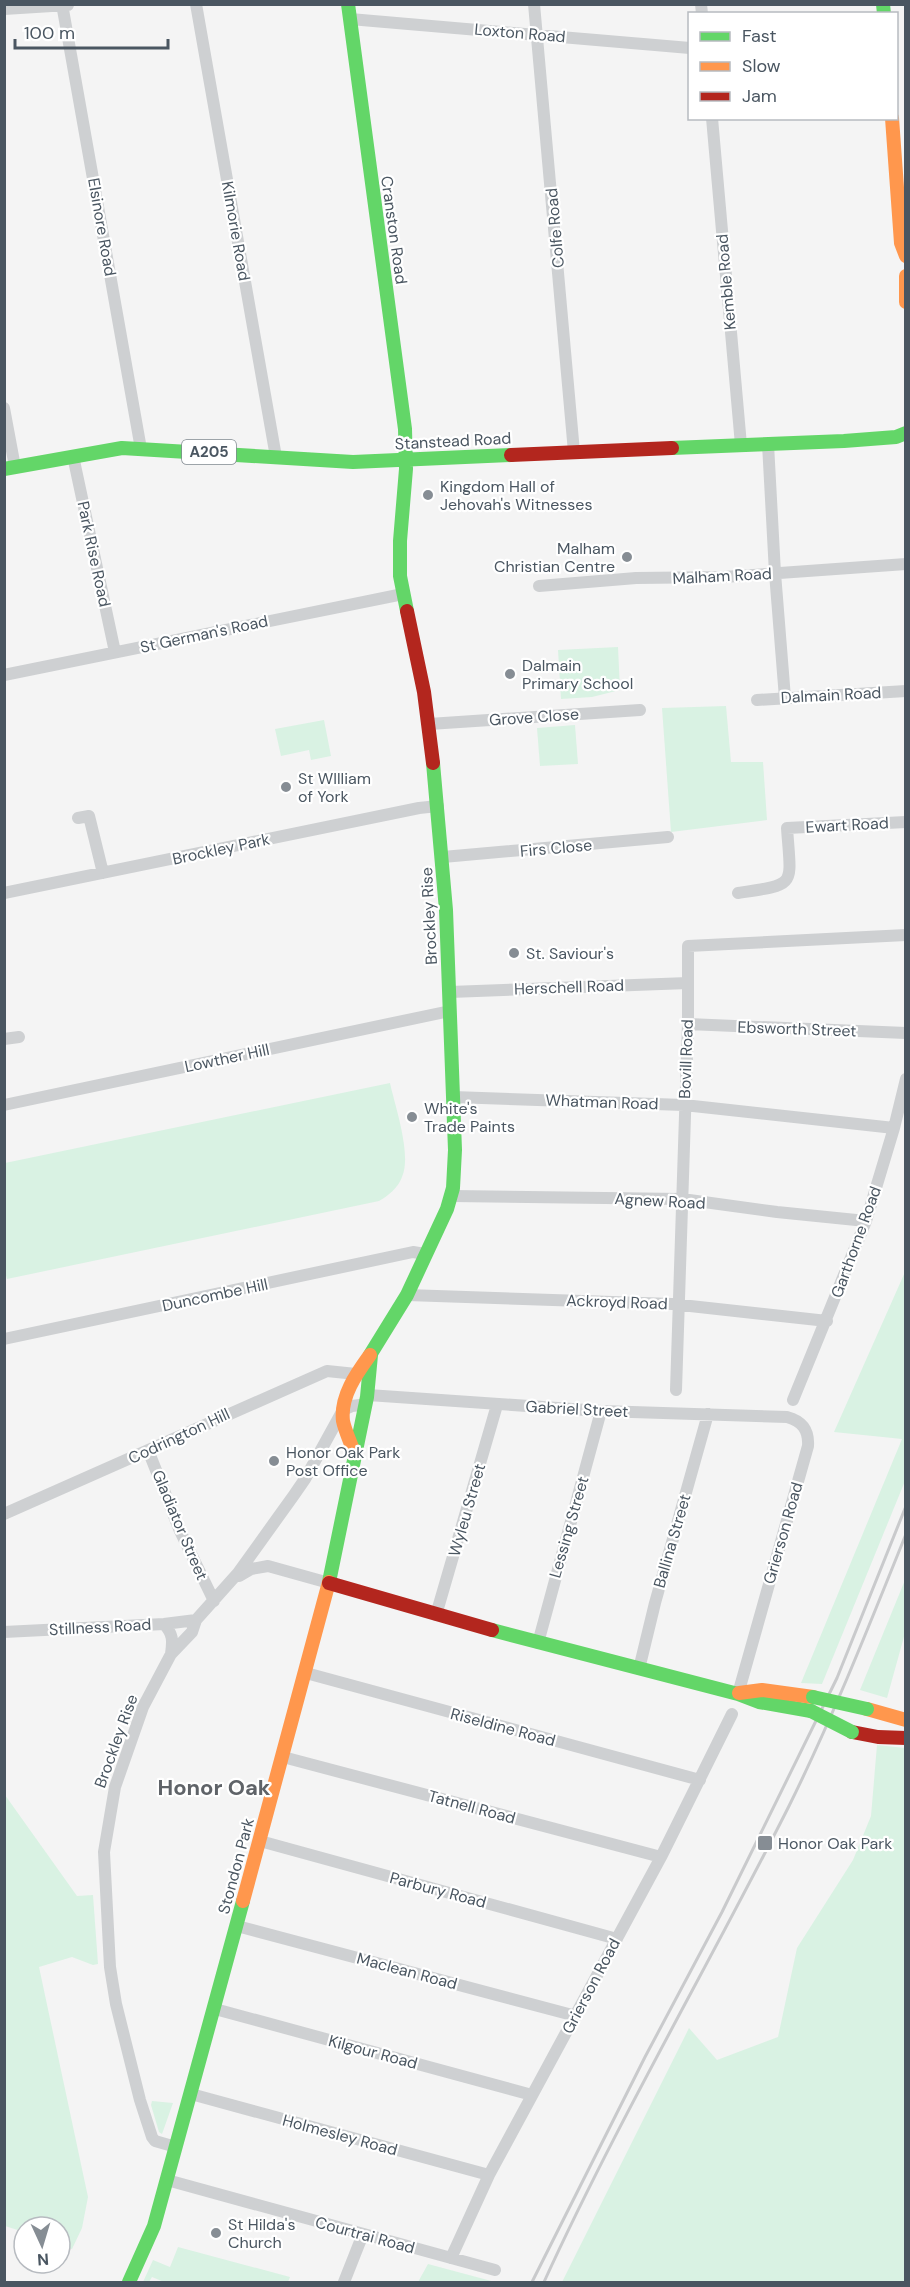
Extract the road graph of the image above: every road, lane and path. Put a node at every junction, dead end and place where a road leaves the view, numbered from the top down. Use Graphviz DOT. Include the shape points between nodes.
graph roads {
  1 [pos="196,4"];
  2 [pos="348,4"];
  3 [pos="534,4"];
  4 [pos="65,5"];
  5 [pos="4,9"];
  6 [pos="350,19"];
  7 [pos="537,34"];
  8 [pos="688,48"];
  9 [pos="712,120"];
  10 [pos="892,120"];
  11 [pos="906,256"];
  12 [pos="906,276"];
  13 [pos="906,302"];
  14 [pos="4,408"];
  15 [pos="906,433"];
  16 [pos="768,444"];
  17 [pos="741,445"];
  18 [pos="141,449"];
  19 [pos="574,452"];
  20 [pos="73,456"];
  21 [pos="276,457"];
  22 [pos="406,460"];
  23 [pos="10,468"];
  24 [pos="906,564"];
  25 [pos="775,573"];
  26 [pos="539,586"];
  27 [pos="403,594"];
  28 [pos="115,652"];
  29 [pos="4,675"];
  30 [pos="906,691"];
  31 [pos="785,698"];
  32 [pos="757,700"];
  33 [pos="640,710"];
  34 [pos="429,724"];
  35 [pos="438,806"];
  36 [pos="78,818"];
  37 [pos="906,822"];
  38 [pos="668,837"];
  39 [pos="442,856"];
  40 [pos="103,873"];
  41 [pos="4,893"];
  42 [pos="738,893"];
  43 [pos="906,935"];
  44 [pos="688,983"];
  45 [pos="450,992"];
  46 [pos="450,1011"];
  47 [pos="688,1024"];
  48 [pos="906,1033"];
  49 [pos="19,1037"];
  50 [pos="4,1039"];
  51 [pos="906,1079"];
  52 [pos="453,1097"];
  53 [pos="4,1105"];
  54 [pos="684,1105"];
  55 [pos="894,1128"];
  56 [pos="452,1196"];
  57 [pos="682,1199"];
  58 [pos="866,1221"];
  59 [pos="425,1254"];
  60 [pos="406,1294"];
  61 [pos="679,1305"];
  62 [pos="827,1321"];
  63 [pos="4,1339"];
  64 [pos="371,1354"];
  65 [pos="356,1374"];
  66 [pos="676,1390"];
  67 [pos="368,1395"];
  68 [pos="793,1400"];
  69 [pos="496,1405"];
  70 [pos="343,1410"];
  71 [pos="365,1410"];
  72 [pos="602,1411"];
  73 [pos="708,1414"];
  74 [pos="788,1417"];
  75 [pos="361,1425"];
  76 [pos="347,1428"];
  77 [pos="148,1450"];
  78 [pos="354,1453"];
  79 [pos="4,1514"];
  80 [pos="262,1540"];
  81 [pos="268,1566"];
  82 [pos="230,1581"];
  83 [pos="329,1583"];
  84 [pos="214,1600"];
  85 [pos="436,1615"];
  86 [pos="196,1620"];
  87 [pos="157,1624"];
  88 [pos="4,1632"];
  89 [pos="538,1643"];
  90 [pos="171,1654"];
  91 [pos="639,1669"];
  92 [pos="306,1673"];
  93 [pos="738,1694"];
  94 [pos="812,1704"];
  95 [pos="732,1714"];
  96 [pos="906,1720"];
  97 [pos="906,1738"];
  98 [pos="283,1757"];
  99 [pos="700,1780"];
  100 [pos="260,1840"];
  101 [pos="661,1857"];
  102 [pos="237,1926"];
  103 [pos="616,1939"];
  104 [pos="215,2009"];
  105 [pos="576,2016"];
  106 [pos="191,2094"];
  107 [pos="532,2095"];
  108 [pos="176,2147"];
  109 [pos="489,2175"];
  110 [pos="167,2180"];
  111 [pos="363,2234"];
  112 [pos="451,2258"];
  113 [pos="495,2270"];
  114 [pos="129,2283"];
  115 [pos="344,2283"];
  1 -- 21 [label="street, Kilmorie Road"];
  2 -- 6 [label="main road, Cranston Road"];
  3 -- 7 [label="street, Colfe Road"];
  4 -- 5 [label="street"];
  4 -- 18 [label="street, Elsinore Road"];
  6 -- 7 [label="street, Loxton Road"];
  6 -- 22 [label="main road, Cranston Road"];
  7 -- 8 [label="street, Loxton Road"];
  7 -- 19 [label="street, Colfe Road"];
  9 -- 17 [label="street, Kemble Road"];
  10 -- 11 [label="main road" via="901,243"];
  12 -- 13 [label="main road"];
  14 -- 23 [label="street"];
  15 -- 16 [label="main road, Stanstead Road / A205" via="896,437"];
  16 -- 17 [label="main road, Stanstead Road / A205"];
  16 -- 25 [label="street"];
  17 -- 19 [label="main road, Stanstead Road / A205"];
  18 -- 20 [label="main road, Stanstead Road / A205" via="109,449"];
  18 -- 21 [label="main road, Stanstead Road / A205"];
  19 -- 22 [label="main road, Stanstead Road / A205"];
  20 -- 23 [label="main road, Stanstead Road / A205"];
  20 -- 28 [label="street, Park Rise Road"];
  21 -- 22 [label="main road, Stanstead Road / A205"];
  22 -- 27 [label="main road, Brockley Rise" via="399,558"];
  24 -- 25 [label="street, Malham Road"];
  25 -- 26 [label="street, Malham Road"];
  25 -- 31 [label="street"];
  27 -- 28 [label="street, St German's Road"];
  27 -- 34 [label="main road, Brockley Rise"];
  28 -- 29 [label="street, St German's Road"];
  30 -- 31 [label="street, Dalmain Road"];
  31 -- 32 [label="street, Dalmain Road"];
  33 -- 34 [label="street, Grove Close"];
  34 -- 35 [label="main road, Brockley Rise"];
  35 -- 39 [label="main road, Brockley Rise"];
  35 -- 40 [label="street, Brockley Park"];
  36 -- 40 [label="street" via="89,816"];
  37 -- 42 [label="street, Ewart Road" via="787,828 787,881 778,887"];
  38 -- 39 [label="street, Firs Close"];
  39 -- 45 [label="main road, Brockley Rise"];
  40 -- 41 [label="street, Brockley Park"];
  43 -- 44 [label="street, Bovill Road" via="687,946"];
  44 -- 45 [label="street, Herschell Road"];
  44 -- 47 [label="street, Bovill Road"];
  45 -- 46 [label="main road, Brockley Rise"];
  46 -- 52 [label="main road, Brockley Rise"];
  46 -- 53 [label="street, Lowther Hill"];
  47 -- 48 [label="street, Ebsworth Street"];
  47 -- 54 [label="street, Bovill Road"];
  49 -- 50 [label="street"];
  51 -- 55 [label="street, Garthorne Road"];
  52 -- 54 [label="street, Whatman Road"];
  52 -- 56 [label="main road, Brockley Rise"];
  54 -- 55 [label="street, Whatman Road"];
  54 -- 57 [label="street, Bovill Road"];
  55 -- 58 [label="street, Garthorne Road"];
  56 -- 57 [label="street, Agnew Road"];
  56 -- 59 [label="main road, Brockley Rise"];
  57 -- 58 [label="street, Agnew Road"];
  57 -- 61 [label="street, Bovill Road"];
  58 -- 62 [label="street, Garthorne Road"];
  59 -- 60 [label="main road, Brockley Rise"];
  59 -- 63 [label="street, Duncombe Hill" via="413,1252"];
  60 -- 61 [label="street, Ackroyd Road"];
  60 -- 64 [label="main road, Brockley Rise"];
  61 -- 62 [label="street, Ackroyd Road"];
  61 -- 66 [label="street, Bovill Road"];
  62 -- 68 [label="street, Garthorne Road"];
  64 -- 65 [label="main road"];
  64 -- 67 [label="main road, Stondon Park"];
  65 -- 70 [label="main road"];
  65 -- 77 [label="street, Codrington Hill" via="327,1371"];
  67 -- 69 [label="street, Gabriel Street"];
  67 -- 71 [label="main road, Stondon Park"];
  69 -- 72 [label="street, Gabriel Street"];
  69 -- 85 [label="street, Wyleu Street"];
  70 -- 71 [label="street" via="360,1405"];
  70 -- 76 [label="main road, Stondon Park"];
  70 -- 80 [label="street, Brockley Rise" via="305,1479"];
  71 -- 75 [label="main road, Stondon Park"];
  72 -- 73 [label="street, Gabriel Street"];
  72 -- 89 [label="street, Lessing Street"];
  73 -- 74 [label="street, Gabriel Street"];
  73 -- 91 [label="street, Ballina Street"];
  74 -- 93 [label="street, Grierson Road" via="805,1428 808,1446"];
  75 -- 76 [label="main road"];
  75 -- 78 [label="main road, Stondon Park"];
  76 -- 78 [label="main road, Stondon Park"];
  77 -- 79 [label="street, Codrington Hill"];
  77 -- 84 [label="street, Gladiator Street" via="180,1531"];
  78 -- 83 [label="main road, Stondon Park"];
  80 -- 81 [label="street" via="262,1557"];
  80 -- 82 [label="street, Brockley Rise"];
  81 -- 82 [label="street" via="250,1569"];
  81 -- 83 [label="street"];
  82 -- 84 [label="street, Brockley Rise"];
  83 -- 85 [label="main road"];
  83 -- 92 [label="main road, Stondon Park"];
  84 -- 86 [label="street, Brockley Rise"];
  85 -- 89 [label="main road"];
  86 -- 87 [label="street, Stillness Road"];
  86 -- 90 [label="street, Brockley Rise" via="192,1632"];
  87 -- 88 [label="street, Stillness Road"];
  87 -- 90 [label="street" via="171,1631"];
  89 -- 91 [label="main road"];
  90 -- 108 [label="street, Brockley Rise" via="143,1707 115,1787 104,1852 110,1967 116,2004 152,2137"];
  91 -- 93 [label="main road"];
  92 -- 98 [label="main road, Stondon Park"];
  92 -- 99 [label="street, Riseldine Road"];
  93 -- 94 [label="main road" via="759,1702"];
  94 -- 96 [label="main road, bridge" via="867,1708"];
  94 -- 97 [label="main road, bridge" via="852,1732"];
  95 -- 99 [label="street, Grierson Road"];
  98 -- 100 [label="main road, Stondon Park"];
  98 -- 101 [label="street, Tatnell Road"];
  99 -- 101 [label="street, Grierson Road"];
  100 -- 102 [label="main road, Stondon Park"];
  100 -- 103 [label="street, Parbury Road"];
  101 -- 103 [label="street, Grierson Road"];
  102 -- 104 [label="main road, Stondon Park"];
  102 -- 105 [label="street, Maclean Road"];
  103 -- 105 [label="street, Grierson Road"];
  104 -- 106 [label="main road, Stondon Park"];
  104 -- 107 [label="street, Kilgour Road"];
  105 -- 107 [label="street, Grierson Road"];
  106 -- 108 [label="main road, Stondon Park"];
  106 -- 109 [label="street, Holmesley Road"];
  107 -- 109 [label="street, Grierson Road"];
  108 -- 110 [label="main road, Stondon Park"];
  109 -- 112 [label="street, Grierson Road"];
  110 -- 111 [label="street, Courtrai Road"];
  110 -- 114 [label="main road, Stondon Park" via="154,2226"];
  111 -- 112 [label="street, Courtrai Road"];
  111 -- 115 [label="street"];
  112 -- 113 [label="street, Courtrai Road"];
}
